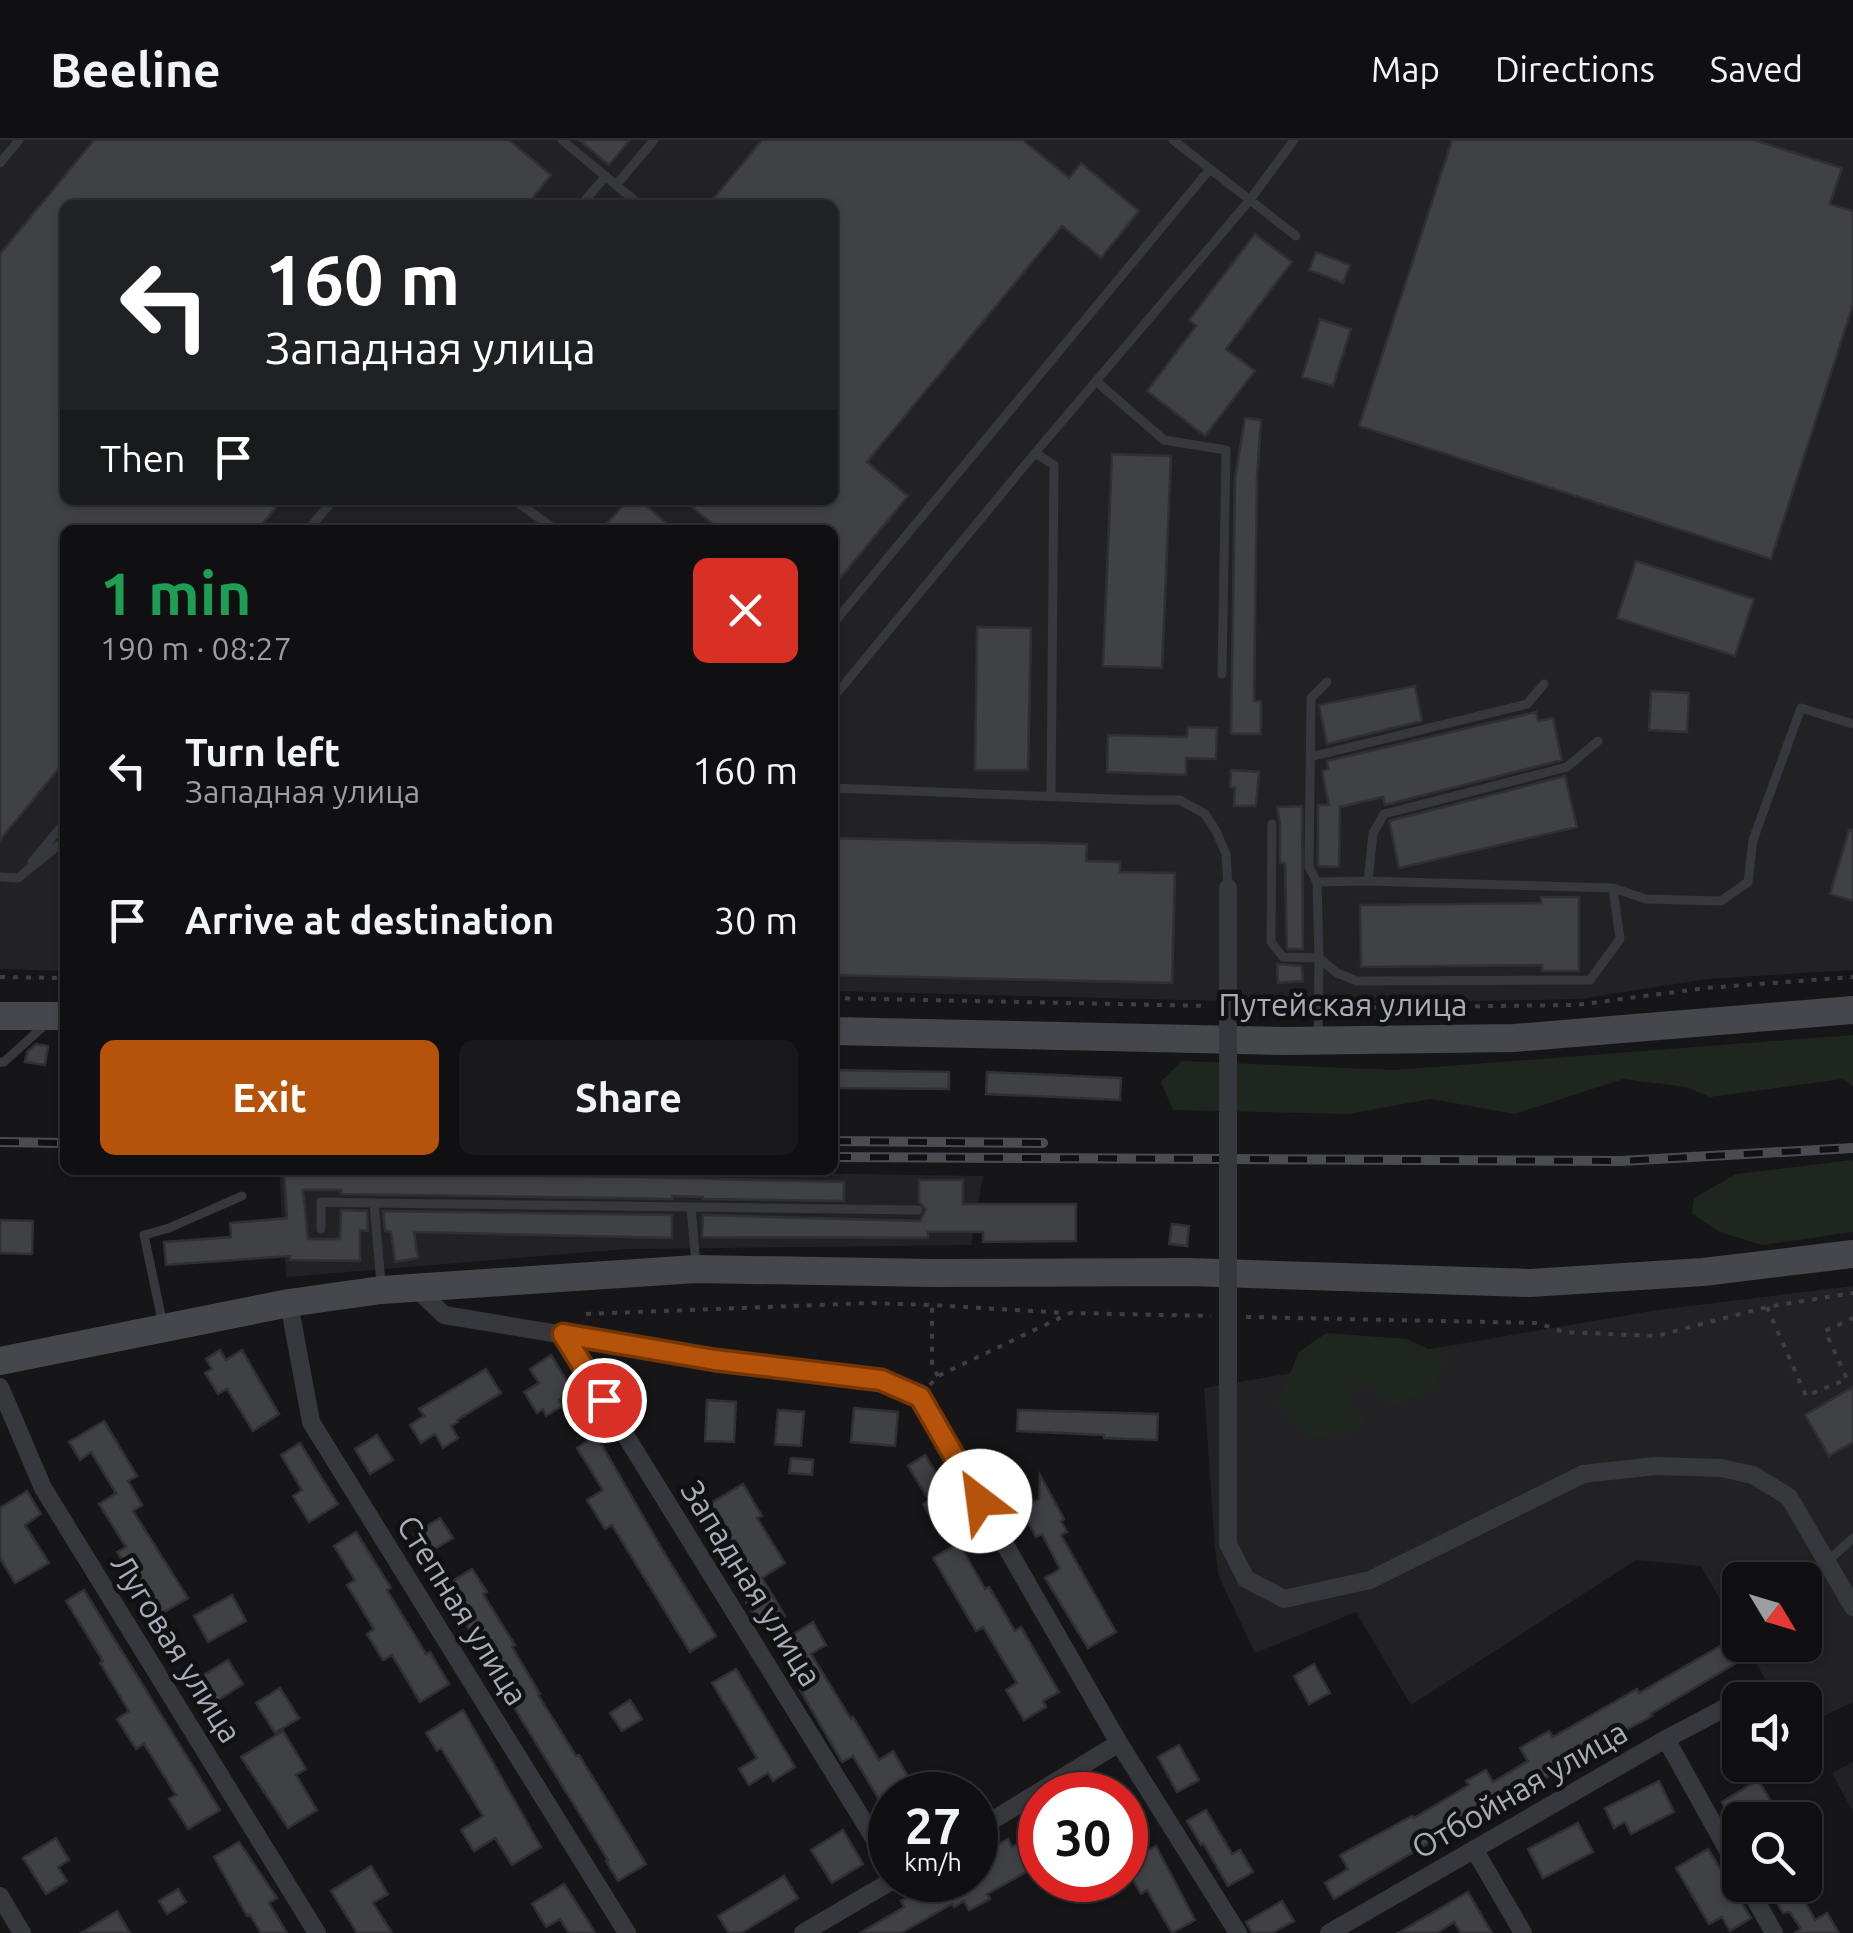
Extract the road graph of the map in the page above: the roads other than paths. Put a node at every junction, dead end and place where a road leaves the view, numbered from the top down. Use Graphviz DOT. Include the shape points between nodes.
graph roads {
  1 [pos="19,140"];
  2 [pos="562,140"];
  3 [pos="654,140"];
  4 [pos="1173,140"];
  5 [pos="1294,140"];
  6 [pos="0,163"];
  7 [pos="1210,170"];
  8 [pos="606,176"];
  9 [pos="616,186"];
  10 [pos="586,200"];
  11 [pos="634,200"];
  12 [pos="1249,201"];
  13 [pos="1296,236"];
  14 [pos="1096,380"];
  15 [pos="1035,453"];
  16 [pos="329,505"];
  17 [pos="521,505"];
  18 [pos="312,525"];
  19 [pos="549,525"];
  20 [pos="838,618"];
  21 [pos="1222,674"];
  22 [pos="1327,682"];
  23 [pos="1544,684"];
  24 [pos="838,692"];
  25 [pos="1853,724"];
  26 [pos="1598,740"];
  27 [pos="1310,757"];
  28 [pos="838,787"];
  29 [pos="1051,796"];
  30 [pos="1272,824"];
  31 [pos="60,828"];
  32 [pos="60,844"];
  33 [pos="0,878"];
  34 [pos="18,878"];
  35 [pos="1368,881"];
  36 [pos="1317,882"];
  37 [pos="1228,888"];
  38 [pos="1613,888"];
  39 [pos="1319,958"];
  40 [pos="1853,1010"];
  41 [pos="0,1016"];
  42 [pos="59,1017"];
  43 [pos="838,1031"];
  44 [pos="1318,1041"];
  45 [pos="0,1047"];
  46 [pos="16,1050"];
  47 [pos="0,1062"];
  48 [pos="242,1196"];
  49 [pos="374,1203"];
  50 [pos="691,1207"];
  51 [pos="918,1210"];
  52 [pos="320,1229"];
  53 [pos="1853,1254"];
  54 [pos="696,1268"];
  55 [pos="416,1288"];
  56 [pos="381,1290"];
  57 [pos="289,1303"];
  58 [pos="164,1328"];
  59 [pos="563,1334"];
  60 [pos="0,1361"];
  61 [pos="0,1387"];
  62 [pos="1853,1538"];
  63 [pos="1826,1563"];
  64 [pos="1853,1607"];
  65 [pos="1722,1710"];
  66 [pos="1666,1739"];
  67 [pos="1119,1743"];
  68 [pos="998,1816"];
  69 [pos="868,1828"];
  70 [pos="1722,1840"];
  71 [pos="1474,1849"];
  72 [pos="868,1895"];
  73 [pos="0,1896"];
  74 [pos="1757,1902"];
  75 [pos="22,1933"];
  76 [pos="317,1933"];
  77 [pos="627,1933"];
  78 [pos="803,1933"];
  79 [pos="1238,1933"];
  80 [pos="1329,1933"];
  81 [pos="1522,1933"];
  82 [pos="1774,1933"];
  1 -- 6 [label="lane"];
  2 -- 8 [label="lane"];
  3 -- 9 [label="lane"];
  4 -- 7 [label="lane"];
  5 -- 12 [label="lane"];
  7 -- 12 [label="lane"];
  7 -- 20 [label="lane"];
  8 -- 9 [label="lane"];
  8 -- 10 [label="lane"];
  9 -- 11 [label="lane"];
  12 -- 13 [label="lane"];
  12 -- 14 [label="lane"];
  14 -- 15 [label="lane"];
  14 -- 21 [label="lane" via="1164,440 1226,450"];
  15 -- 24 [label="lane"];
  15 -- 29 [label="lane" via="1054,465"];
  16 -- 18 [label="lane"];
  17 -- 19 [label="lane"];
  22 -- 27 [label="lane" via="1311,698"];
  23 -- 27 [label="lane" via="1527,704"];
  25 -- 38 [label="lane" via="1800,708 1753,840 1748,882 1721,902 1646,899"];
  26 -- 35 [label="lane" via="1567,767 1384,814 1373,833"];
  27 -- 36 [label="lane" via="1309,867"];
  28 -- 29 [label="lane"];
  29 -- 37 [label="lane" via="1180,800 1205,814 1216,831 1226,854"];
  30 -- 39 [label="lane" via="1271,942 1283,957"];
  31 -- 34 [label="lane"];
  32 -- 34 [label="lane"];
  33 -- 34 [label="lane"];
  35 -- 36 [label="lane"];
  35 -- 38 [label="lane"];
  36 -- 39 [label="lane"];
  37 -- 63 [label="street, bridge" via="1228,1544 1246,1579 1284,1599 1370,1580 1583,1474 1656,1466 1752,1474 1789,1496"];
  38 -- 39 [label="lane" via="1620,939 1590,980 1358,981"];
  39 -- 44 [label="lane"];
  40 -- 44 [label="main road, Путейская улица" via="1514,1038"];
  41 -- 42 [label="main road"];
  42 -- 46 [label="lane"];
  43 -- 44 [label="main road, Путейская улица"];
  45 -- 46 [label="lane"];
  46 -- 47 [label="lane"];
  48 -- 58 [label="lane" via="144,1235"];
  49 -- 50 [label="lane"];
  49 -- 52 [label="lane" via="321,1202"];
  49 -- 56 [label="lane"];
  50 -- 51 [label="lane"];
  50 -- 54 [label="lane"];
  53 -- 54 [label="main road" via="1530,1283"];
  54 -- 55 [label="main road"];
  55 -- 56 [label="main road"];
  55 -- 59 [label="street" via="444,1316"];
  56 -- 57 [label="main road"];
  57 -- 58 [label="main road"];
  57 -- 77 [label="street, Степная улица" via="311,1422"];
  58 -- 60 [label="main road"];
  59 -- 67 [label="street" via="881,1380 920,1397"];
  59 -- 69 [label="street, Западная улица"];
  61 -- 76 [label="street, Луговая улица" via="43,1488"];
  62 -- 63 [label="lane"];
  63 -- 64 [label="street"];
  65 -- 66 [label="street, Отбойная улица"];
  66 -- 70 [label="street"];
  66 -- 71 [label="street, Отбойная улица"];
  67 -- 68 [label="street"];
  67 -- 79 [label="street"];
  71 -- 80 [label="street, Отбойная улица"];
  71 -- 81 [label="street"];
  72 -- 78 [label="street"];
  73 -- 75 [label="street"];
  74 -- 82 [label="street"];
}
